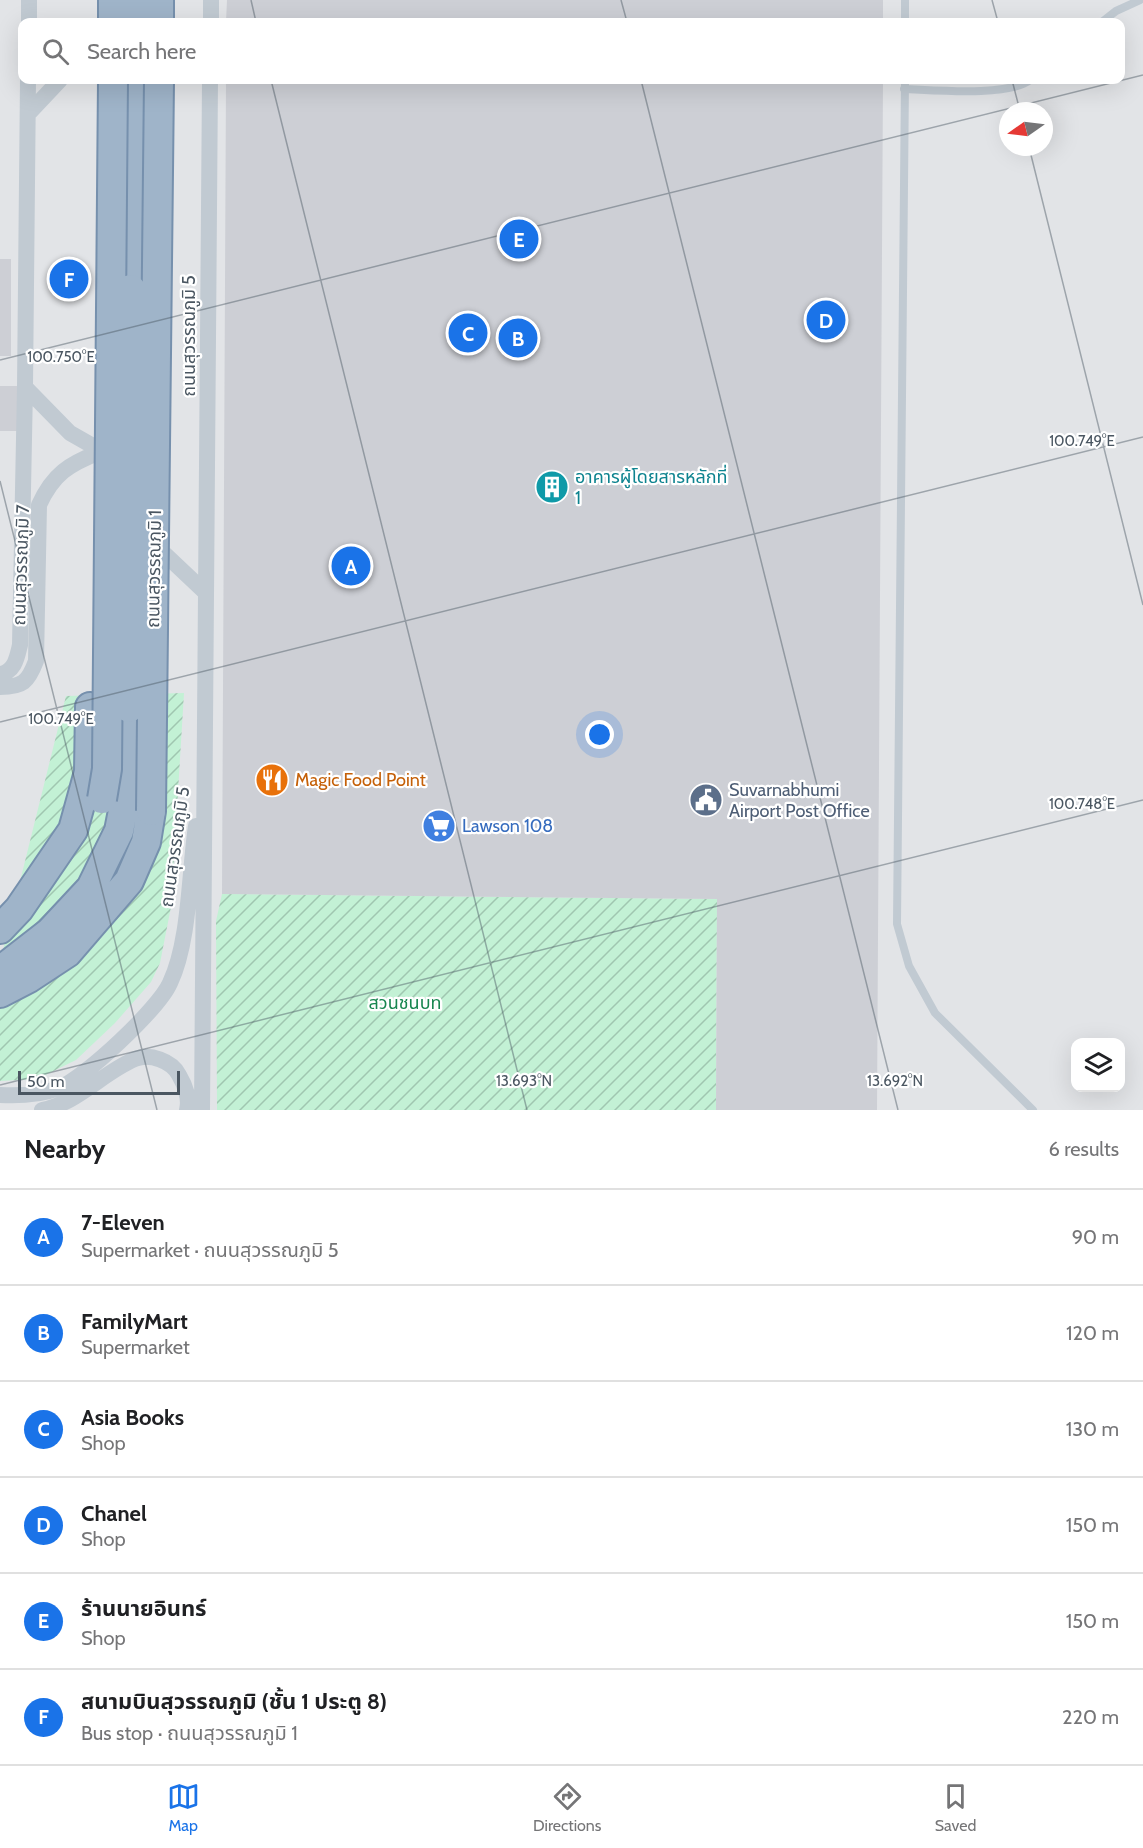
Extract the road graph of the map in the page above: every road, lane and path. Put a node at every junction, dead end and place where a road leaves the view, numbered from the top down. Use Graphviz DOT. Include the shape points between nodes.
graph roads {
  1 [pos="29,0"];
  2 [pos="94,0"];
  3 [pos="106,0"];
  4 [pos="113,0"];
  5 [pos="134,0"];
  6 [pos="159,0"];
  7 [pos="211,0"];
  8 [pos="905,0"];
  9 [pos="1140,0"];
  10 [pos="29,18"];
  11 [pos="94,18"];
  12 [pos="106,18"];
  13 [pos="113,18"];
  14 [pos="134,18"];
  15 [pos="159,18"];
  16 [pos="211,18"];
  17 [pos="905,18"];
  18 [pos="1107,18"];
  19 [pos="28,84"];
  20 [pos="56,84"];
  21 [pos="93,84"];
  22 [pos="106,84"];
  23 [pos="112,84"];
  24 [pos="134,84"];
  25 [pos="159,84"];
  26 [pos="210,84"];
  27 [pos="904,84"];
  28 [pos="1025,84"];
  29 [pos="904,89"];
  30 [pos="28,114"];
  31 [pos="25,387"];
  32 [pos="104,453"];
  33 [pos="206,593"];
  34 [pos="0,674"];
  35 [pos="0,687"];
  36 [pos="205,771"];
  37 [pos="0,929"];
  38 [pos="0,934"];
  39 [pos="0,970"];
  40 [pos="0,993"];
  41 [pos="0,1095"];
  42 [pos="193,1108"];
  43 [pos="42,1110"];
  44 [pos="1033,1110"];
  1 -- 10 [label="street"];
  2 -- 11 [label="highway"];
  3 -- 12 [label="street"];
  4 -- 13 [label="highway"];
  5 -- 14 [label="highway"];
  6 -- 15 [label="highway"];
  7 -- 16 [label="street"];
  8 -- 17 [label="lane"];
  9 -- 18 [label="lane"];
  19 -- 30 [label="street"];
  20 -- 30 [label="street"];
  21 -- 37 [label="highway" via="89,771 73,830 19,909"];
  22 -- 32 [label="street"];
  23 -- 38 [label="highway, bridge" via="107,769 102,799 75,855"];
  24 -- 39 [label="highway, ถนนสุวรรณภูมิ 1, bridge" via="128,785 119,831 92,888 50,932"];
  25 -- 40 [label="highway, ถนนสุวรรณภูมิ 1, bridge" via="151,811 146,842 129,881 67,953"];
  26 -- 33 [label="street, ถนนสุวรรณภูมิ 5"];
  27 -- 29 [label="lane"];
  28 -- 29 [label="lane" via="997,91"];
  29 -- 44 [label="lane" via="897,924 909,966 935,1013"];
  30 -- 31 [label="street"];
  31 -- 32 [label="street" via="70,433"];
  31 -- 34 [label="street" via="20,645 15,664"];
  32 -- 33 [label="street" via="116,466 142,530"];
  32 -- 35 [label="street, ถนนสุวรรณภูมิ 7" via="80,460 66,470 48,485 39,505 36,661 31,676 23,684"];
  33 -- 36 [label="street, ถนนสุวรรณภูมิ 5"];
  36 -- 41 [label="street, ถนนสุวรรณภูมิ 5" via="184,929 168,988 85,1073 59,1088 20,1096"];
  36 -- 42 [label="street, ถนนสุวรรณภูมิ 5" via="202,1079"];
  42 -- 43 [label="street, ถนนสุวรรณภูมิ 5" via="178,1072 166,1062 137,1058 77,1096"];
}
